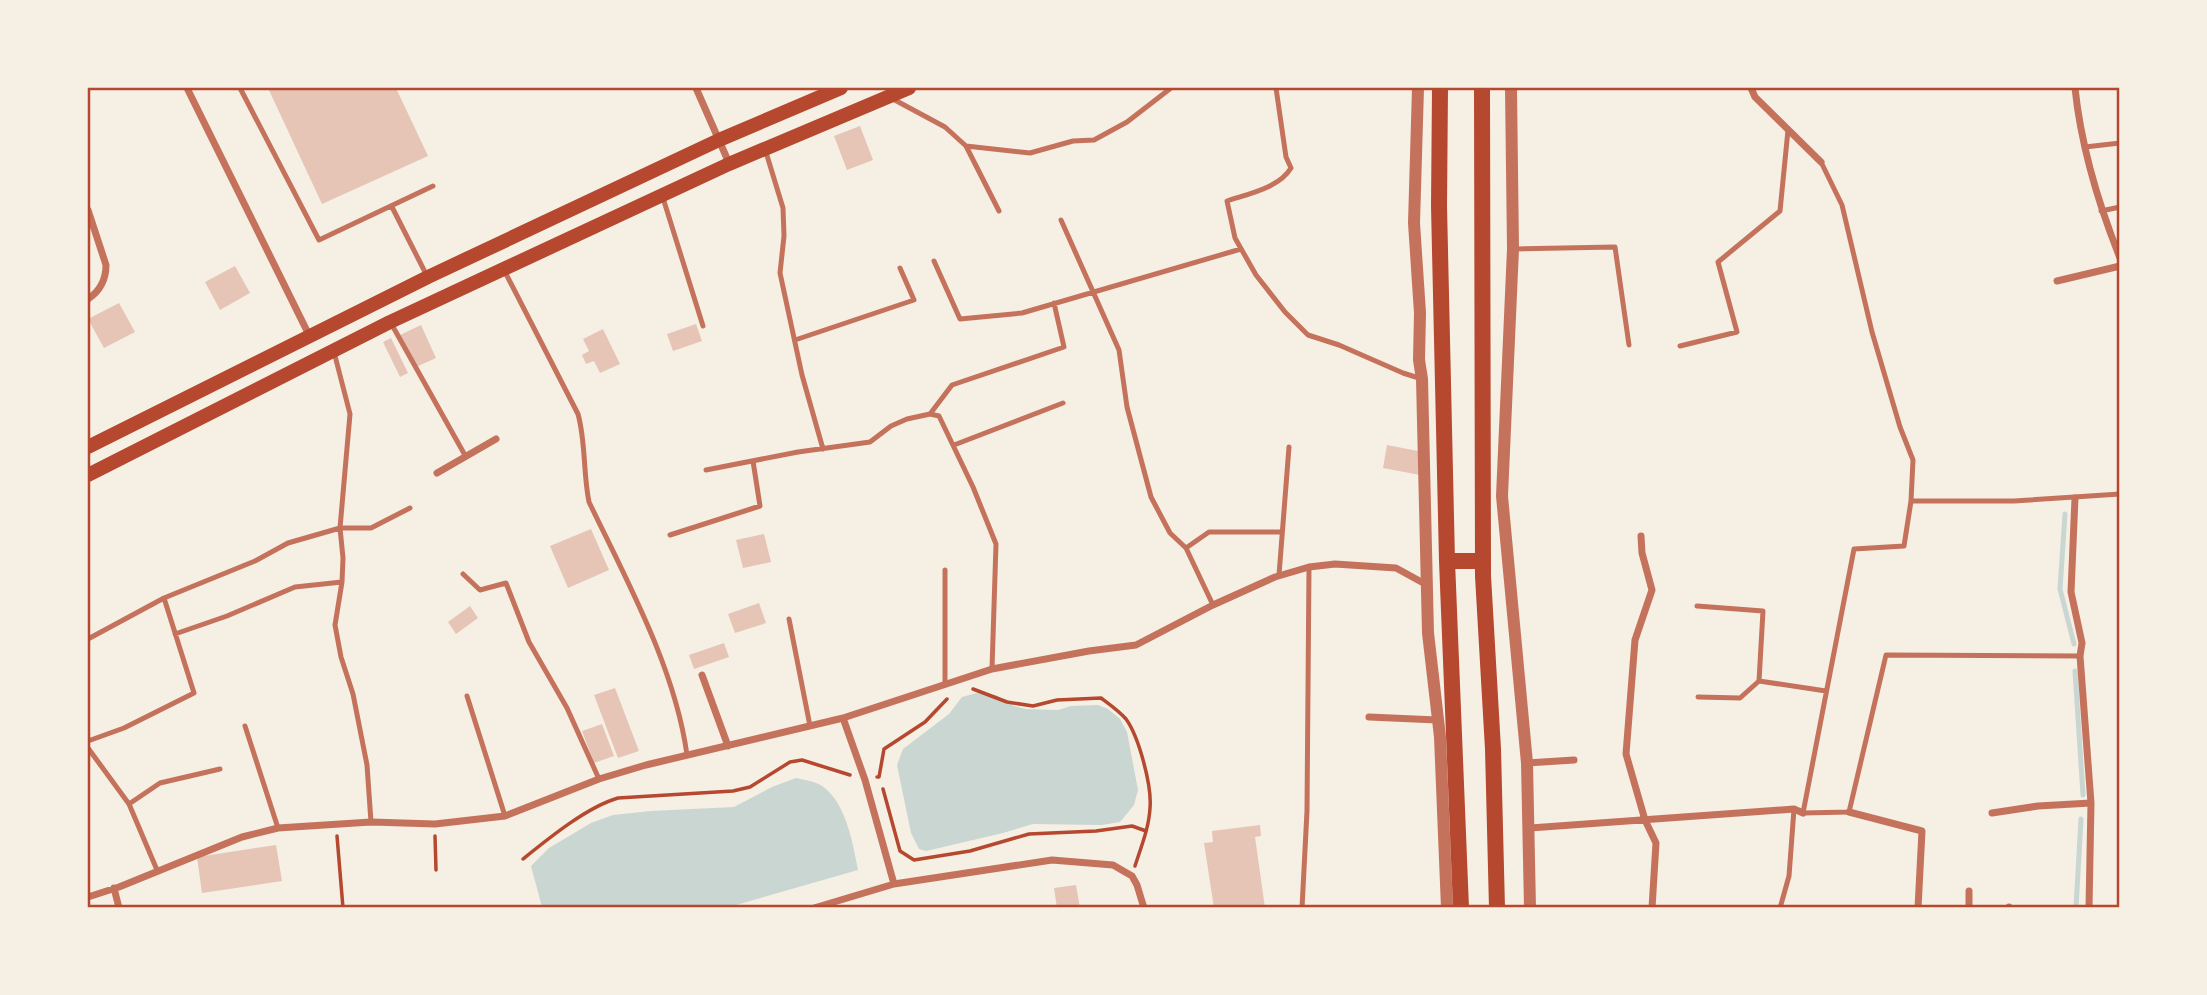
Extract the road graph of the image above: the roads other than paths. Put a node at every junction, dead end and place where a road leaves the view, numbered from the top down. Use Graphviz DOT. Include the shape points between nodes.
graph roads {
  1 [pos="187,88"];
  2 [pos="240,88"];
  3 [pos="696,88"];
  4 [pos="909,88"];
  5 [pos="1171,88"];
  6 [pos="1276,88"];
  7 [pos="1418,88"];
  8 [pos="1440,88"];
  9 [pos="1482,88"];
  10 [pos="1511,88"];
  11 [pos="1751,88"];
  12 [pos="2075,88"];
  13 [pos="834,89"];
  14 [pos="888,96"];
  15 [pos="1788,129"];
  16 [pos="719,140"];
  17 [pos="2119,143"];
  18 [pos="966,146"];
  19 [pos="2085,147"];
  20 [pos="765,149"];
  21 [pos="1821,162"];
  22 [pos="729,164"];
  23 [pos="433,186"];
  24 [pos="662,195"];
  25 [pos="392,207"];
  26 [pos="2119,207"];
  27 [pos="88,210"];
  28 [pos="999,211"];
  29 [pos="2101,211"];
  30 [pos="1061,220"];
  31 [pos="1241,249"];
  32 [pos="1513,249"];
  33 [pos="2119,258"];
  34 [pos="934,261"];
  35 [pos="2119,266"];
  36 [pos="900,268"];
  37 [pos="504,270"];
  38 [pos="428,278"];
  39 [pos="2057,281"];
  40 [pos="1094,291"];
  41 [pos="88,299"];
  42 [pos="1054,303"];
  43 [pos="390,322"];
  44 [pos="703,326"];
  45 [pos="309,335"];
  46 [pos="795,340"];
  47 [pos="1629,345"];
  48 [pos="1680,346"];
  49 [pos="333,349"];
  50 [pos="1422,379"];
  51 [pos="1063,402"];
  52 [pos="930,414"];
  53 [pos="496,439"];
  54 [pos="954,446"];
  55 [pos="88,447"];
  56 [pos="1289,447"];
  57 [pos="823,449"];
  58 [pos="466,457"];
  59 [pos="753,461"];
  60 [pos="706,470"];
  61 [pos="437,473"];
  62 [pos="88,475"];
  63 [pos="2119,494"];
  64 [pos="2075,498"];
  65 [pos="1911,501"];
  66 [pos="410,508"];
  67 [pos="340,528"];
  68 [pos="1282,532"];
  69 [pos="670,535"];
  70 [pos="1641,536"];
  71 [pos="1186,548"];
  72 [pos="1447,561"];
  73 [pos="1482,561"];
  74 [pos="1308,567"];
  75 [pos="945,570"];
  76 [pos="463,574"];
  77 [pos="1279,575"];
  78 [pos="342,582"];
  79 [pos="1427,585"];
  80 [pos="164,598"];
  81 [pos="1213,605"];
  82 [pos="1697,606"];
  83 [pos="789,619"];
  84 [pos="175,634"];
  85 [pos="88,639"];
  86 [pos="2080,656"];
  87 [pos="992,669"];
  88 [pos="702,675"];
  89 [pos="1759,681"];
  90 [pos="945,685"];
  91 [pos="1826,691"];
  92 [pos="467,696"];
  93 [pos="1699,697"];
  94 [pos="843,718"];
  95 [pos="1368,718"];
  96 [pos="1437,719"];
  97 [pos="246,726"];
  98 [pos="810,726"];
  99 [pos="88,741"];
  100 [pos="728,746"];
  101 [pos="88,748"];
  102 [pos="687,755"];
  103 [pos="1574,760"];
  104 [pos="1527,763"];
  105 [pos="220,769"];
  106 [pos="599,779"];
  107 [pos="2091,803"];
  108 [pos="129,804"];
  109 [pos="1794,809"];
  110 [pos="1849,812"];
  111 [pos="1803,813"];
  112 [pos="1992,813"];
  113 [pos="505,816"];
  114 [pos="1645,821"];
  115 [pos="371,822"];
  116 [pos="278,828"];
  117 [pos="1530,828"];
  118 [pos="157,870"];
  119 [pos="894,884"];
  120 [pos="114,888"];
  121 [pos="1969,891"];
  122 [pos="88,897"];
  123 [pos="119,908"];
  124 [pos="814,908"];
  125 [pos="1144,908"];
  126 [pos="1302,908"];
  127 [pos="1447,908"];
  128 [pos="1461,908"];
  129 [pos="1497,908"];
  130 [pos="1530,908"];
  131 [pos="1652,908"];
  132 [pos="1780,908"];
  133 [pos="1918,908"];
  134 [pos="1969,908"];
  135 [pos="2089,908"];
  1 -- 45 [label="street"];
  2 -- 25 [label="lane" via="319,240"];
  3 -- 16 [label="street"];
  4 -- 14 [label="main road"];
  5 -- 18 [label="lane" via="1127,122 1094,140 1030,153"];
  6 -- 31 [label="lane" via="1291,168 1261,190 1227,201"];
  7 -- 50 [label="street" via="1415,223"];
  8 -- 72 [label="main road"];
  9 -- 73 [label="main road"];
  10 -- 32 [label="street"];
  11 -- 15 [label="street"];
  12 -- 19 [label="street"];
  13 -- 16 [label="main road"];
  14 -- 18 [label="lane" via="945,127"];
  14 -- 20 [label="main road"];
  15 -- 21 [label="street"];
  15 -- 48 [label="lane" via="1780,211 1718,262 1737,332"];
  16 -- 22 [label="street"];
  16 -- 38 [label="main road"];
  17 -- 19 [label="lane"];
  18 -- 28 [label="lane"];
  19 -- 29 [label="street"];
  20 -- 22 [label="main road"];
  20 -- 46 [label="lane" via="783,208 780,273"];
  21 -- 65 [label="lane" via="1842,205 1872,332 1913,460"];
  22 -- 24 [label="main road"];
  23 -- 25 [label="lane"];
  24 -- 37 [label="main road"];
  24 -- 44 [label="lane"];
  25 -- 38 [label="lane"];
  26 -- 29 [label="lane"];
  27 -- 41 [label="street" via="106,265 101,286"];
  29 -- 33 [label="street"];
  30 -- 40 [label="lane"];
  31 -- 40 [label="lane"];
  31 -- 50 [label="lane" via="1256,275 1308,335"];
  32 -- 47 [label="lane" via="1615,247"];
  32 -- 104 [label="street" via="1502,496"];
  34 -- 42 [label="lane" via="960,319 1022,313"];
  35 -- 39 [label="street"];
  36 -- 46 [label="lane" via="914,300"];
  37 -- 43 [label="main road"];
  37 -- 102 [label="lane" via="578,414 589,502 661,657"];
  38 -- 45 [label="main road"];
  40 -- 42 [label="lane"];
  40 -- 71 [label="lane" via="1119,350 1127,407 1151,497 1170,533"];
  42 -- 52 [label="lane" via="1064,347 953,385"];
  43 -- 49 [label="main road"];
  43 -- 58 [label="lane"];
  45 -- 55 [label="main road"];
  46 -- 57 [label="lane"];
  49 -- 62 [label="main road"];
  49 -- 67 [label="lane" via="350,414"];
  50 -- 79 [label="street"];
  51 -- 54 [label="lane"];
  52 -- 54 [label="lane" via="939,416"];
  52 -- 57 [label="lane" via="891,426 870,442"];
  53 -- 58 [label="street"];
  54 -- 87 [label="lane" via="996,544"];
  56 -- 68 [label="lane"];
  57 -- 59 [label="lane"];
  58 -- 61 [label="street"];
  59 -- 60 [label="lane"];
  59 -- 69 [label="lane" via="760,506"];
  63 -- 64 [label="lane"];
  64 -- 65 [label="lane"];
  64 -- 86 [label="street" via="2071,592 2082,643"];
  65 -- 91 [label="lane" via="1903,546 1854,549"];
  66 -- 67 [label="lane" via="371,528"];
  67 -- 78 [label="lane"];
  67 -- 80 [label="lane" via="288,542 255,561"];
  68 -- 71 [label="lane" via="1209,532"];
  68 -- 77 [label="lane"];
  70 -- 114 [label="street" via="1652,590 1635,640 1626,754"];
  71 -- 81 [label="lane"];
  72 -- 73 [label="main road"];
  72 -- 128 [label="main road"];
  73 -- 129 [label="main road"];
  74 -- 77 [label="street"];
  74 -- 79 [label="street" via="1396,568"];
  74 -- 126 [label="lane"];
  75 -- 90 [label="lane"];
  76 -- 106 [label="lane" via="480,590 506,583 529,642 567,708"];
  77 -- 81 [label="street"];
  78 -- 84 [label="lane" via="295,587"];
  78 -- 115 [label="lane" via="335,625 367,765"];
  79 -- 96 [label="street"];
  80 -- 84 [label="lane"];
  80 -- 85 [label="lane"];
  81 -- 87 [label="street" via="1136,645"];
  82 -- 89 [label="lane" via="1763,611"];
  83 -- 98 [label="lane"];
  84 -- 99 [label="lane" via="194,693"];
  86 -- 107 [label="street"];
  86 -- 110 [label="lane" via="1886,655"];
  87 -- 90 [label="street"];
  88 -- 100 [label="street"];
  89 -- 91 [label="lane"];
  89 -- 93 [label="lane" via="1740,698"];
  90 -- 94 [label="street"];
  91 -- 111 [label="lane"];
  92 -- 113 [label="lane"];
  94 -- 98 [label="street"];
  94 -- 119 [label="street"];
  95 -- 96 [label="street"];
  96 -- 127 [label="street"];
  97 -- 116 [label="lane"];
  98 -- 100 [label="street"];
  100 -- 102 [label="street"];
  101 -- 108 [label="lane"];
  102 -- 106 [label="street"];
  103 -- 104 [label="street"];
  104 -- 117 [label="street"];
  105 -- 108 [label="lane" via="160,783"];
  106 -- 113 [label="street"];
  107 -- 112 [label="street"];
  107 -- 135 [label="street"];
  108 -- 118 [label="lane"];
  109 -- 111 [label="street"];
  109 -- 114 [label="street"];
  109 -- 132 [label="lane" via="1789,876"];
  110 -- 111 [label="lane"];
  110 -- 133 [label="street" via="1922,831"];
  113 -- 115 [label="street" via="435,824"];
  114 -- 117 [label="street"];
  114 -- 131 [label="street" via="1656,843"];
  115 -- 116 [label="street"];
  116 -- 118 [label="street"];
  117 -- 130 [label="street"];
  118 -- 120 [label="street"];
  119 -- 124 [label="street"];
  119 -- 125 [label="street" via="1052,860 1113,865 1132,876"];
  120 -- 122 [label="street"];
  120 -- 123 [label="street"];
  121 -- 134 [label="street"];
}
